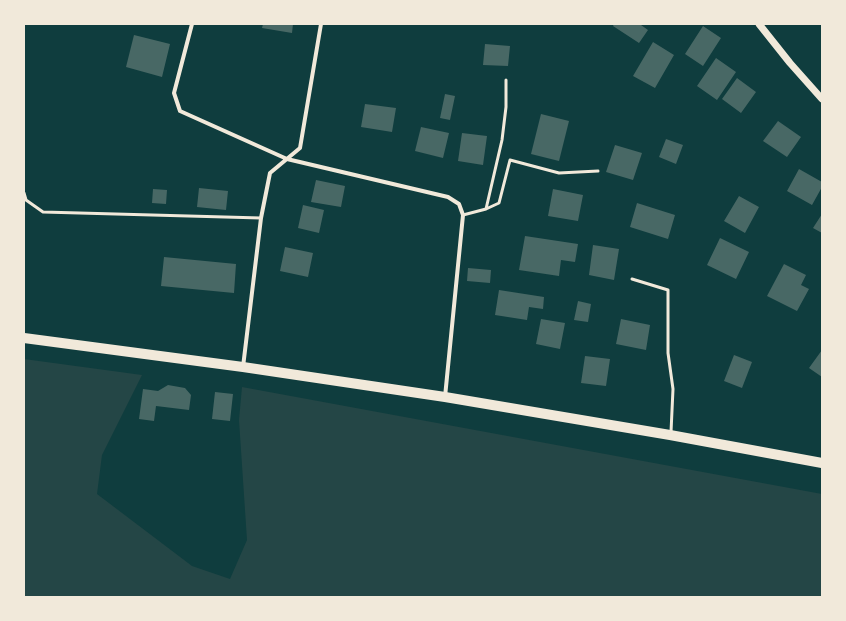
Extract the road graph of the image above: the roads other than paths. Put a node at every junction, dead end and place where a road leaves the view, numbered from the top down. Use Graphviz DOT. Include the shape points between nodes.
graph roads {
  1 [pos="192,24"];
  2 [pos="321,24"];
  3 [pos="758,24"];
  4 [pos="506,80"];
  5 [pos="822,99"];
  6 [pos="287,159"];
  7 [pos="598,170"];
  8 [pos="24,193"];
  9 [pos="486,209"];
  10 [pos="463,215"];
  11 [pos="261,218"];
  12 [pos="632,279"];
  13 [pos="24,338"];
  14 [pos="243,367"];
  15 [pos="445,397"];
  16 [pos="670,435"];
  17 [pos="822,463"];
  1 -- 6 [label="street" via="174,93 180,111"];
  2 -- 6 [label="street" via="300,148"];
  3 -- 5 [label="street"];
  4 -- 9 [label="lane" via="502,140"];
  6 -- 10 [label="street" via="448,196 459,204"];
  6 -- 11 [label="street" via="270,173"];
  7 -- 9 [label="lane" via="560,173 510,160 499,203"];
  8 -- 11 [label="lane" via="26,200 43,212"];
  9 -- 10 [label="lane"];
  10 -- 15 [label="street"];
  11 -- 14 [label="street"];
  12 -- 16 [label="lane" via="668,290 668,354 673,390"];
  13 -- 14 [label="main road"];
  14 -- 15 [label="main road"];
  15 -- 16 [label="main road"];
  16 -- 17 [label="main road"];
}
